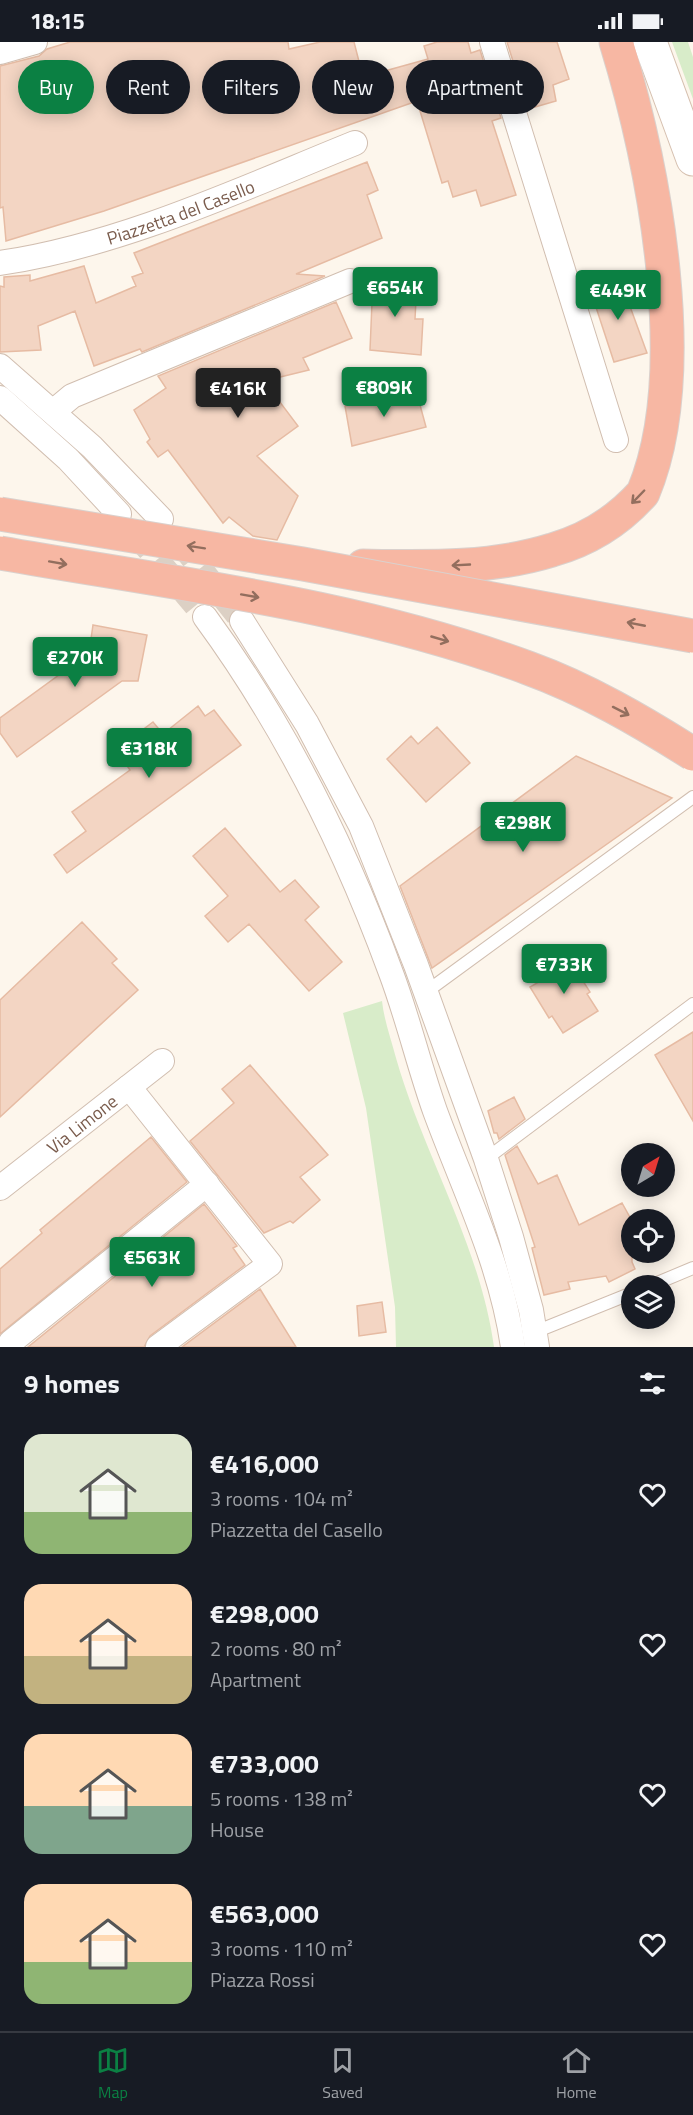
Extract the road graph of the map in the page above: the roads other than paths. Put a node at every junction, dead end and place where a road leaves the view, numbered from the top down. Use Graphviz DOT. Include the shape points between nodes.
graph roads {
  1 [pos="35,42"];
  2 [pos="492,42"];
  3 [pos="616,42"];
  4 [pos="650,42"];
  5 [pos="0,52"];
  6 [pos="355,143"];
  7 [pos="693,159"];
  8 [pos="0,263"];
  9 [pos="350,281"];
  10 [pos="0,366"];
  11 [pos="0,398"];
  12 [pos="54,411"];
  13 [pos="616,440"];
  14 [pos="0,514"];
  15 [pos="119,514"];
  16 [pos="161,519"];
  17 [pos="0,553"];
  18 [pos="303,564"];
  19 [pos="205,617"];
  20 [pos="242,621"];
  21 [pos="693,636"];
  22 [pos="693,754"];
  23 [pos="693,797"];
  24 [pos="426,992"];
  25 [pos="693,1004"];
  26 [pos="162,1061"];
  27 [pos="129,1087"];
  28 [pos="486,1159"];
  29 [pos="207,1184"];
  30 [pos="0,1188"];
  31 [pos="693,1268"];
  32 [pos="675,1276"];
  33 [pos="621,1298"];
  34 [pos="8,1339"];
  35 [pos="536,1339"];
  36 [pos="158,1347"];
  37 [pos="513,1347"];
  1 -- 5 [label="street"];
  2 -- 13 [label="street"];
  3 -- 18 [label="highway, one-way, bridge" via="676,244 691,332 689,393 682,424 656,478 619,516 578,541 553,550 483,564"];
  4 -- 7 [label="main road"];
  6 -- 8 [label="street, Piazzetta del Casello" via="169,218 38,258"];
  9 -- 12 [label="street" via="72,396"];
  10 -- 12 [label="street"];
  11 -- 15 [label="street" via="68,459"];
  12 -- 16 [label="street"];
  18 -- 14 [label="highway, one-way, bridge"];
  17 -- 22 [label="highway, one-way, bridge" via="248,596 403,629 530,668 653,728"];
  21 -- 18 [label="highway, one-way, bridge"];
  19 -- 37 [label="street" via="241,665 293,753 375,930 432,1103 497,1269"];
  20 -- 24 [label="street" via="307,724 361,826"];
  23 -- 24 [label="lane"];
  24 -- 28 [label="street"];
  25 -- 28 [label="lane"];
  26 -- 27 [label="street, Via Limone"];
  27 -- 29 [label="street"];
  27 -- 30 [label="street, Via Limone"];
  28 -- 35 [label="street" via="511,1237"];
  29 -- 34 [label="street"];
  29 -- 36 [label="street" via="270,1264"];
  31 -- 32 [label="lane"];
  33 -- 35 [label="lane"];
}
